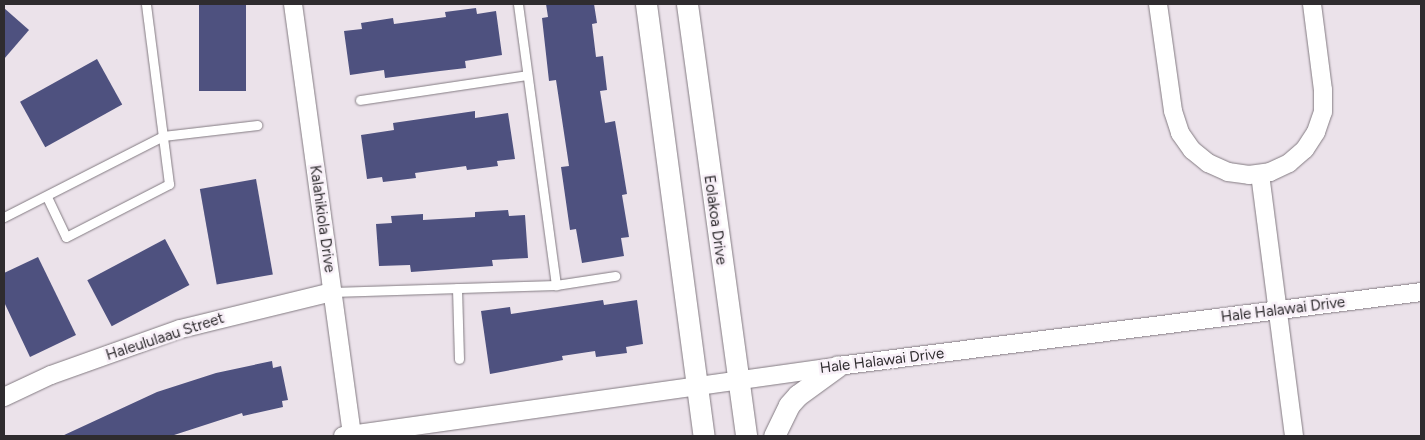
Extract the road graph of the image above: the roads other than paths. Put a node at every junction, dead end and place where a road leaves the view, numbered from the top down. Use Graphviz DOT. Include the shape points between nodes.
graph roads {
  1 [pos="146,4"];
  2 [pos="293,4"];
  3 [pos="518,4"];
  4 [pos="646,4"];
  5 [pos="687,4"];
  6 [pos="1158,4"];
  7 [pos="1312,4"];
  8 [pos="528,76"];
  9 [pos="360,100"];
  10 [pos="257,125"];
  11 [pos="164,136"];
  12 [pos="1260,174"];
  13 [pos="47,197"];
  14 [pos="4,218"];
  15 [pos="616,276"];
  16 [pos="556,285"];
  17 [pos="457,288"];
  18 [pos="332,292"];
  19 [pos="1421,292"];
  20 [pos="1277,311"];
  21 [pos="458,358"];
  22 [pos="838,366"];
  23 [pos="738,380"];
  24 [pos="697,385"];
  25 [pos="4,397"];
  26 [pos="348,435"];
  27 [pos="704,436"];
  28 [pos="746,436"];
  29 [pos="774,436"];
  30 [pos="1294,436"];
  1 -- 11 [label="lane"];
  2 -- 18 [label="street, Kalahikiola Drive"];
  3 -- 8 [label="lane"];
  4 -- 24 [label="street"];
  5 -- 23 [label="street, Eolakoa Drive"];
  6 -- 12 [label="street" via="1173,111 1180,133 1208,164 1228,172"];
  7 -- 12 [label="street" via="1323,112 1305,149 1289,163"];
  8 -- 9 [label="lane"];
  8 -- 16 [label="lane"];
  10 -- 11 [label="lane"];
  11 -- 13 [label="lane"];
  11 -- 13 [label="lane" via="169,184 66,237"];
  12 -- 20 [label="street"];
  13 -- 14 [label="lane"];
  15 -- 16 [label="lane"];
  16 -- 17 [label="lane"];
  17 -- 18 [label="lane"];
  17 -- 21 [label="lane"];
  18 -- 25 [label="street, Haleululaau Street" via="180,329 51,375"];
  18 -- 26 [label="street, Kalahikiola Drive"];
  19 -- 20 [label="street, Hale Halawai Drive"];
  20 -- 22 [label="street, Hale Halawai Drive"];
  20 -- 30 [label="street"];
  22 -- 23 [label="street, Hale Halawai Drive"];
  22 -- 29 [label="street" via="794,400"];
  23 -- 24 [label="street, Hale Halawai Drive"];
  23 -- 28 [label="street, Eolakoa Drive"];
  24 -- 26 [label="street, Hale Halawai Drive"];
  24 -- 27 [label="street"];
}
